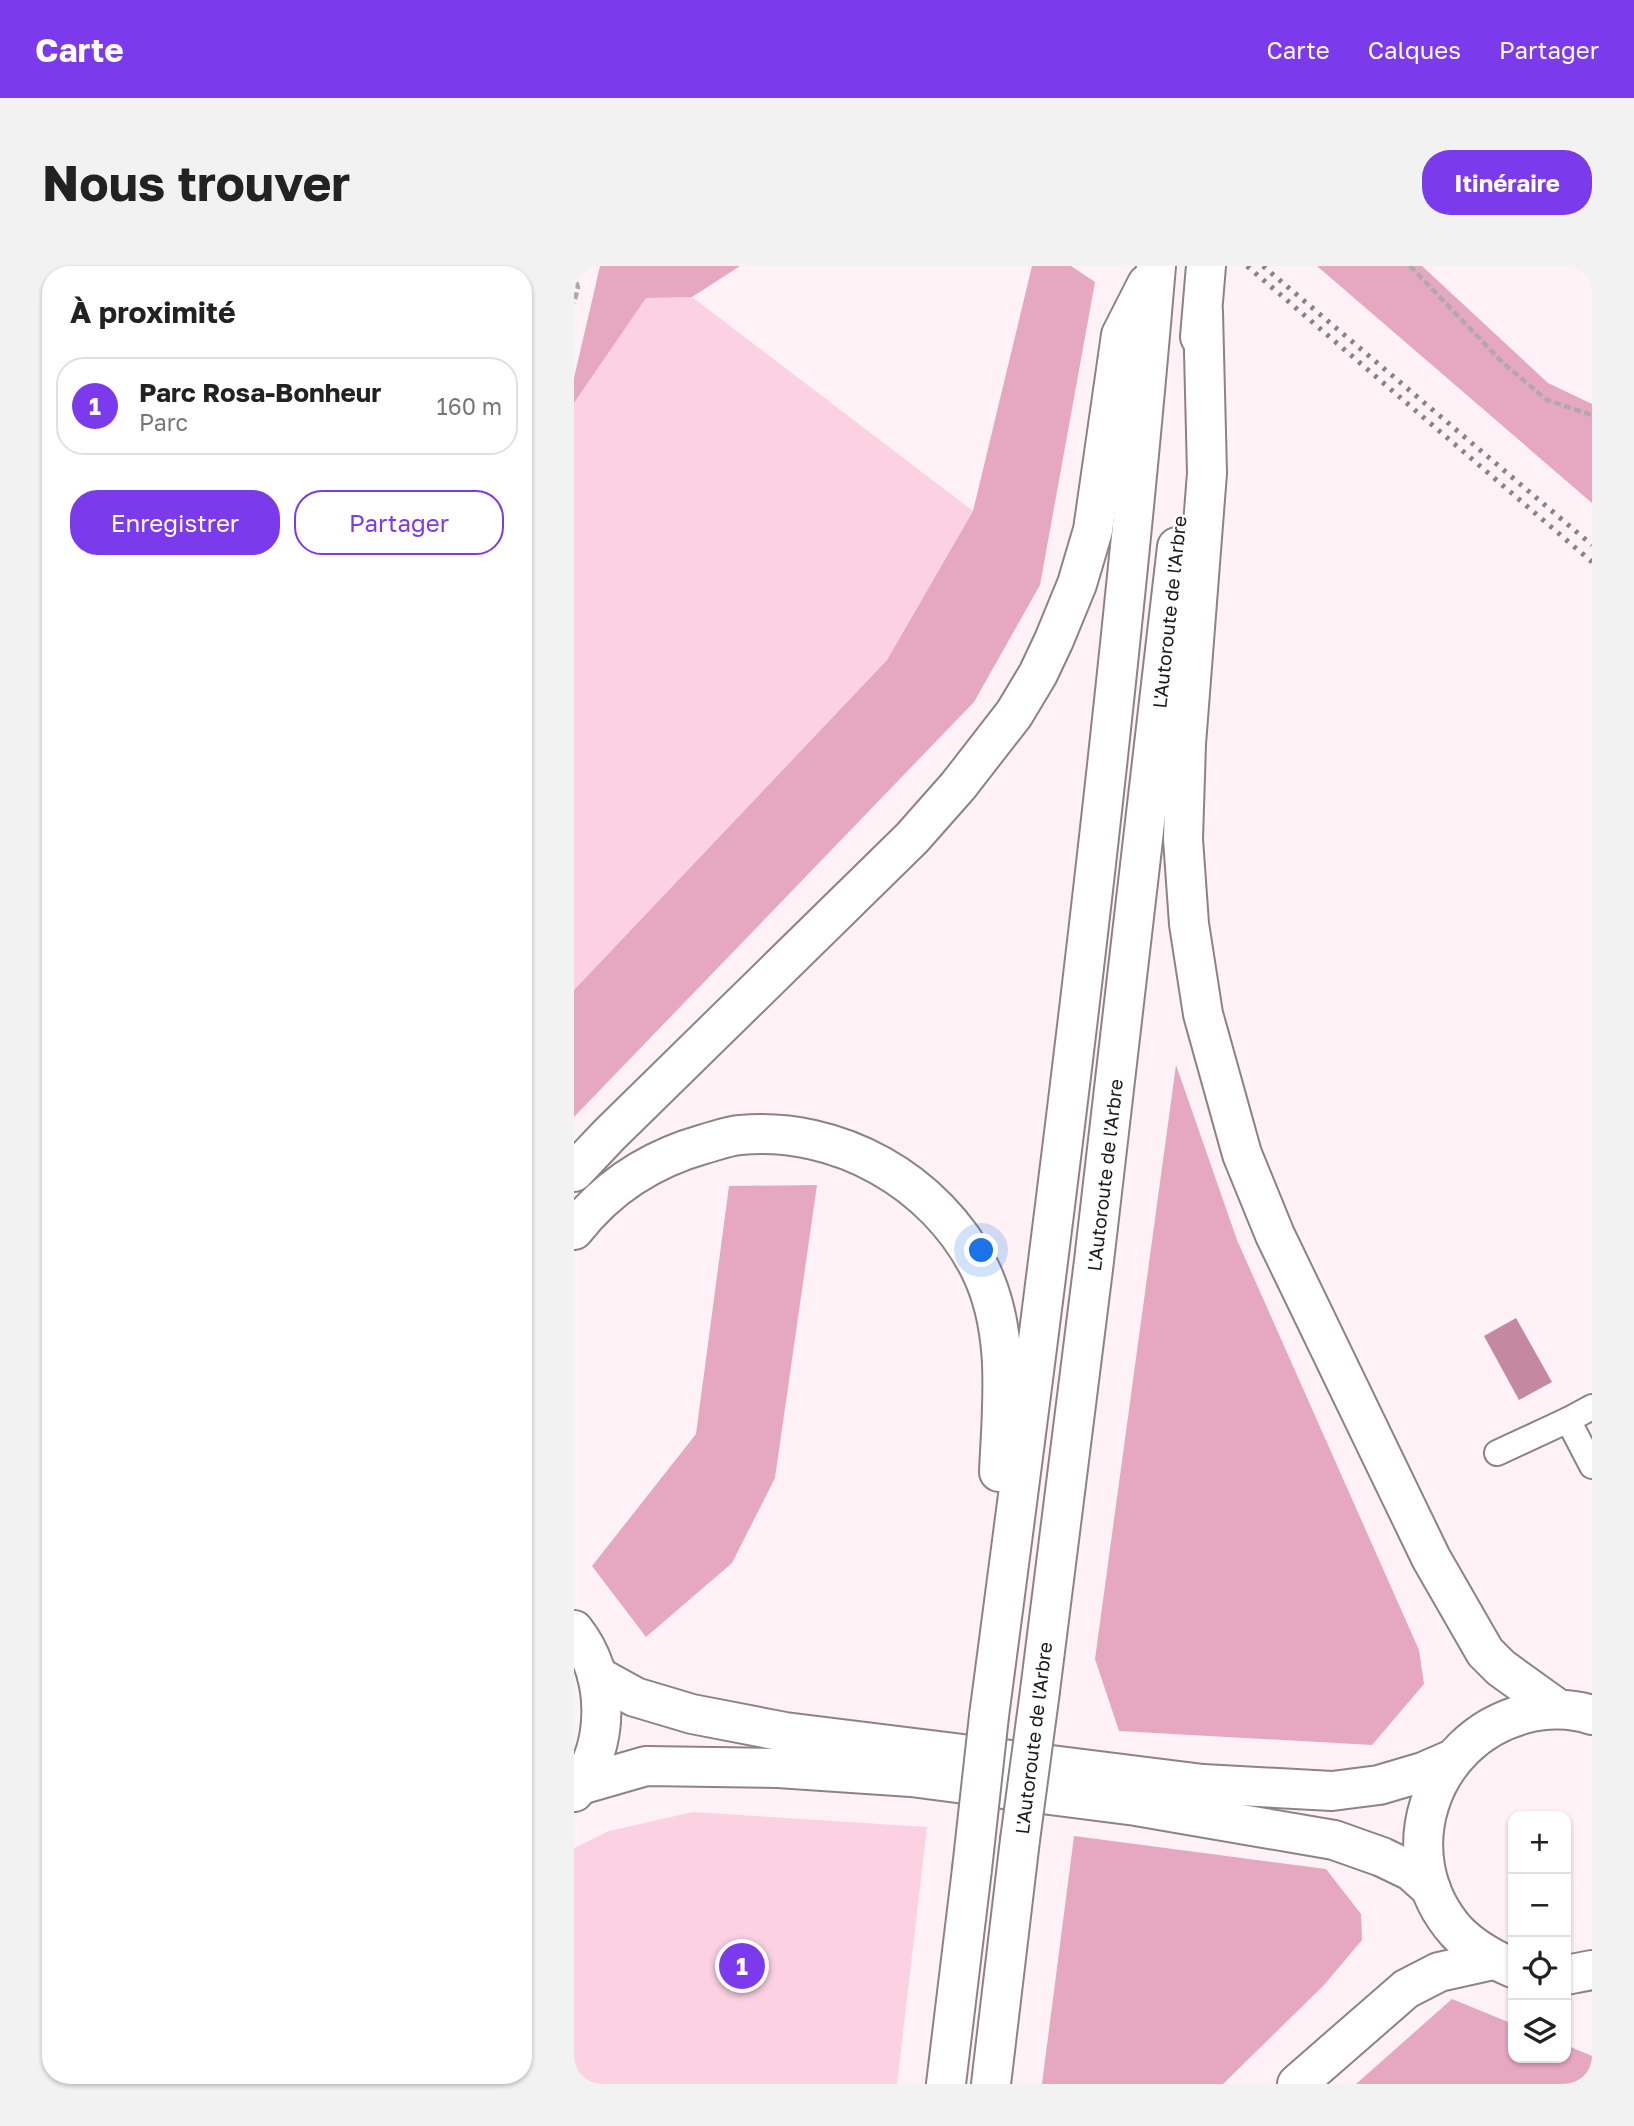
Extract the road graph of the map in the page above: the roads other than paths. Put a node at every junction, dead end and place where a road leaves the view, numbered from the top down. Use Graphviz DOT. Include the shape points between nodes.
graph roads {
  1 [pos="1156,266"];
  2 [pos="1206,266"];
  3 [pos="1203,312"];
  4 [pos="574,1172"];
  5 [pos="574,1230"];
  6 [pos="1592,1407"];
  7 [pos="1568,1420"];
  8 [pos="1497,1453"];
  9 [pos="1592,1466"];
  10 [pos="574,1630"];
  11 [pos="597,1676"];
  12 [pos="1575,1712"];
  13 [pos="989,1716"];
  14 [pos="1452,1759"];
  15 [pos="577,1788"];
  16 [pos="1431,1889"];
  17 [pos="1503,1964"];
  18 [pos="946,2084"];
  19 [pos="991,2084"];
  20 [pos="1297,2084"];
  1 -- 4 [label="main road" via="1121,335 1093,530 1077,584 1038,674 1014,714 912,838"];
  1 -- 13 [label="main road" via="1112,724 1050,1259"];
  2 -- 3 [label="main road, L'Autoroute de l'Arbre"];
  3 -- 12 [label="main road" via="1207,473 1183,839 1189,924 1203,1014 1242,1154 1275,1235 1431,1558 1485,1652 1501,1668"];
  3 -- 19 [label="main road, L'Autoroute de l'Arbre, bridge" via="1112,1109"];
  5 -- 13 [label="main road" via="614,1187 639,1170 675,1152 739,1135 798,1137 859,1154 884,1166 942,1214 980,1270 1001,1342"];
  6 -- 7 [label="street"];
  7 -- 8 [label="street"];
  7 -- 9 [label="street"];
  10 -- 11 [label="main road"];
  11 -- 14 [label="main road" via="635,1697 681,1711 785,1732 1203,1784 1332,1791 1379,1785"];
  11 -- 15 [label="main road" via="601,1699 598,1744"];
  12 -- 14 [label="main road" via="1534,1711 1499,1723"];
  13 -- 18 [label="main road, bridge"];
  14 -- 16 [label="main road" via="1427,1808 1424,1862"];
  15 -- 16 [label="main road" via="646,1766 778,1768 924,1779 1136,1806 1334,1840 1411,1871"];
  16 -- 17 [label="main road" via="1455,1930"];
  17 -- 20 [label="main road" via="1439,1972 1406,1989"];
}
